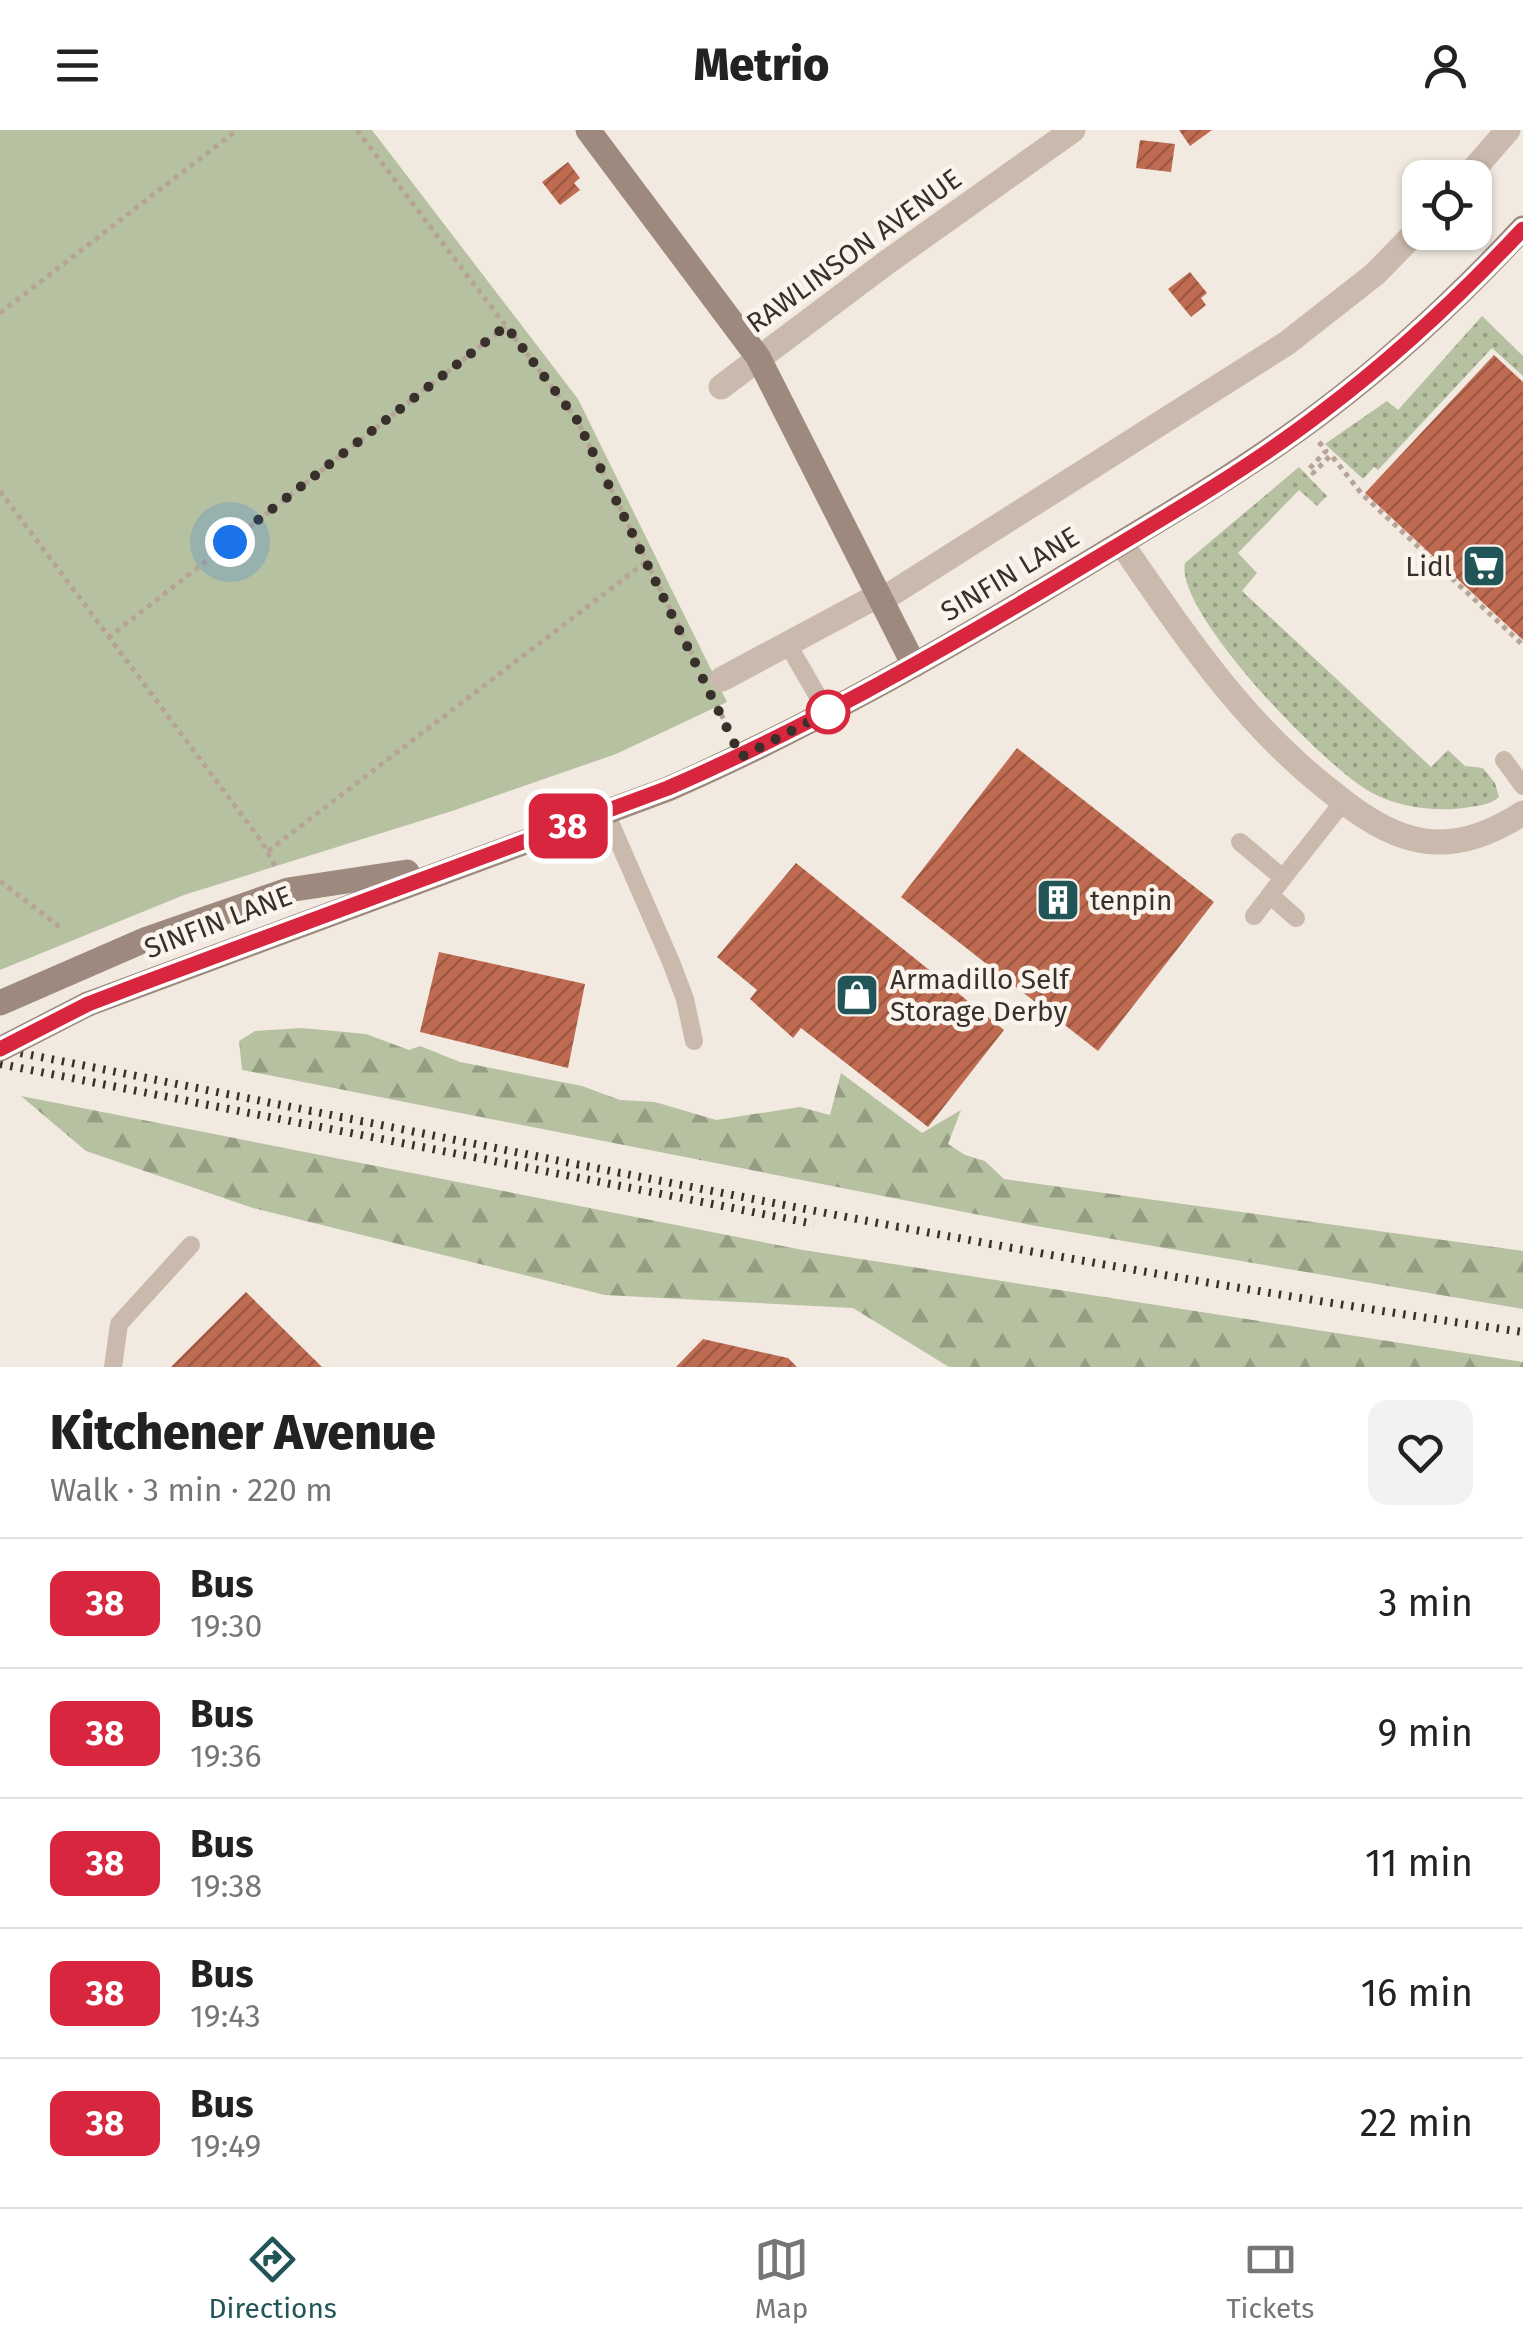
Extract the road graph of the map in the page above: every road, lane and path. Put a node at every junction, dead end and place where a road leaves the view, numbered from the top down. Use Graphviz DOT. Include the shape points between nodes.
graph roads {
  1 [pos="237,130"];
  2 [pos="357,130"];
  3 [pos="588,130"];
  4 [pos="1074,130"];
  5 [pos="1508,130"];
  6 [pos="1040,139"];
  7 [pos="1482,160"];
  8 [pos="1523,228"];
  9 [pos="1402,246"];
  10 [pos="0,313"];
  11 [pos="506,326"];
  12 [pos="758,357"];
  13 [pos="721,387"];
  14 [pos="1304,424"];
  15 [pos="0,491"];
  16 [pos="1121,543"];
  17 [pos="647,561"];
  18 [pos="879,598"];
  19 [pos="108,638"];
  20 [pos="787,644"];
  21 [pos="1523,645"];
  22 [pos="914,666"];
  23 [pos="712,682"];
  24 [pos="827,712"];
  25 [pos="741,757"];
  26 [pos="1504,760"];
  27 [pos="1523,786"];
  28 [pos="1343,802"];
  29 [pos="606,813"];
  30 [pos="1523,813"];
  31 [pos="1240,842"];
  32 [pos="267,852"];
  33 [pos="462,863"];
  34 [pos="1283,878"];
  35 [pos="0,882"];
  36 [pos="288,890"];
  37 [pos="1270,896"];
  38 [pos="1254,916"];
  39 [pos="1296,918"];
  40 [pos="61,928"];
  41 [pos="0,1003"];
  42 [pos="694,1041"];
  43 [pos="0,1049"];
  44 [pos="192,1245"];
  45 [pos="113,1367"];
  1 -- 10 [label="path"];
  2 -- 11 [label="path"];
  3 -- 12 [label="street"];
  4 -- 6 [label="street, RAWLINSON AVENUE"];
  5 -- 7 [label="street"];
  6 -- 12 [label="street, RAWLINSON AVENUE"];
  8 -- 14 [label="street, SINFIN LANE" via="1398,350"];
  9 -- 18 [label="street, SINFIN LANE" via="1287,343"];
  11 -- 17 [label="path" via="577,420"];
  11 -- 19 [label="path"];
  12 -- 13 [label="street, RAWLINSON AVENUE"];
  12 -- 18 [label="street"];
  14 -- 16 [label="street, SINFIN LANE"];
  14 -- 21 [label="path" via="1326,450 1309,469 1313,473 1331,455 1361,493"];
  15 -- 19 [label="path"];
  16 -- 22 [label="street, SINFIN LANE"];
  16 -- 28 [label="street" via="1226,692"];
  17 -- 23 [label="path"];
  17 -- 32 [label="path"];
  18 -- 20 [label="street, SINFIN LANE"];
  18 -- 22 [label="street"];
  19 -- 32 [label="path"];
  20 -- 23 [label="street, SINFIN LANE"];
  20 -- 24 [label="lane"];
  22 -- 24 [label="street, SINFIN LANE"];
  23 -- 25 [label="path"];
  24 -- 25 [label="street, SINFIN LANE"];
  25 -- 29 [label="street, SINFIN LANE"];
  26 -- 27 [label="lane"];
  28 -- 30 [label="street" via="1397,833 1444,842 1497,830"];
  28 -- 34 [label="lane"];
  29 -- 33 [label="street, SINFIN LANE"];
  29 -- 42 [label="lane" via="671,962"];
  31 -- 34 [label="lane"];
  32 -- 36 [label="path"];
  33 -- 36 [label="street, SINFIN LANE"];
  33 -- 43 [label="street, SINFIN LANE, bridge" via="88,1004"];
  34 -- 37 [label="lane"];
  35 -- 40 [label="path"];
  36 -- 41 [label="street, SINFIN LANE" via="147,939"];
  37 -- 38 [label="lane"];
  37 -- 39 [label="lane"];
  44 -- 45 [label="lane" via="119,1324"];
}
